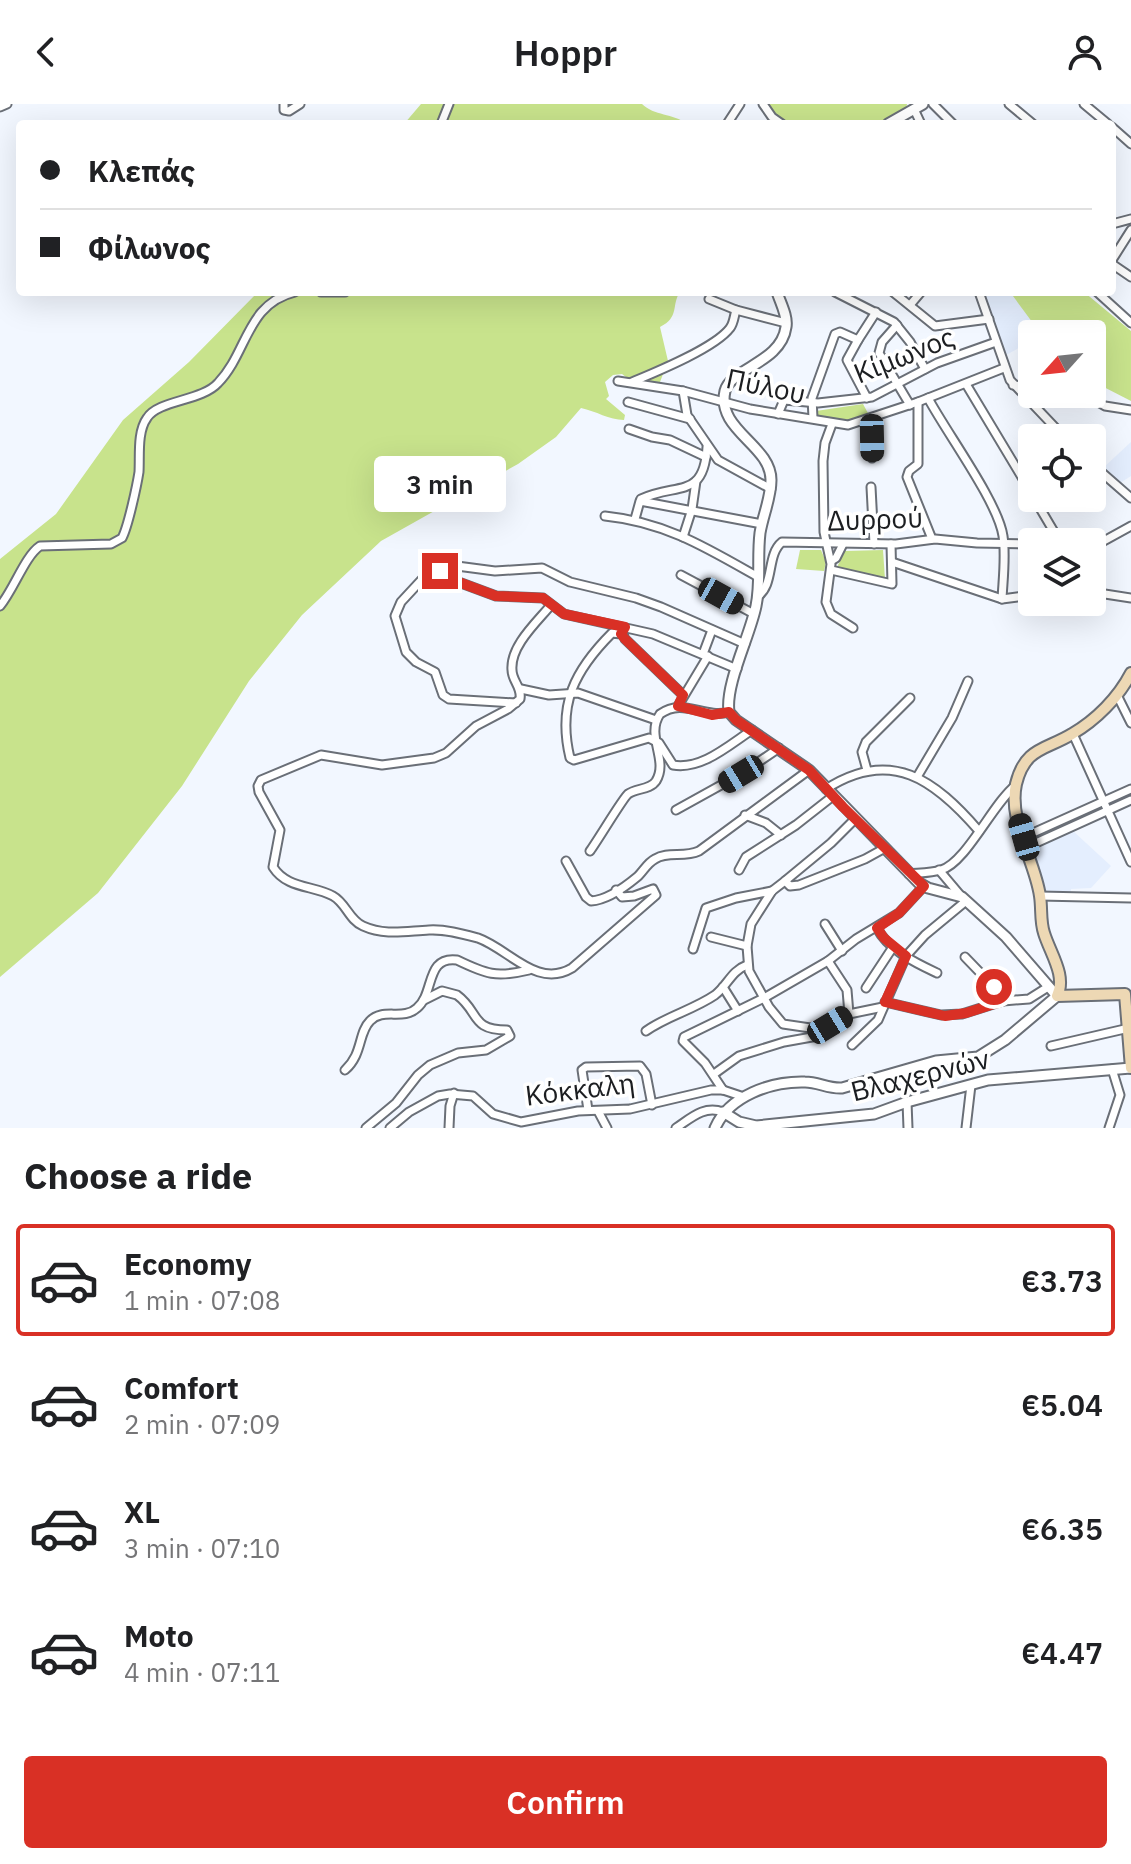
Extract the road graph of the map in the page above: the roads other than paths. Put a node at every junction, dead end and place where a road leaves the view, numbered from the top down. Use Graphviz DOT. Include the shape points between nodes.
graph roads {
  1 [pos="7,104"];
  2 [pos="284,104"];
  3 [pos="300,104"];
  4 [pos="933,104"];
  5 [pos="1009,104"];
  6 [pos="1084,104"];
  7 [pos="1103,104"];
  8 [pos="0,107"];
  9 [pos="918,107"];
  10 [pos="1095,113"];
  11 [pos="895,120"];
  12 [pos="949,120"];
  13 [pos="1028,120"];
  14 [pos="1103,120"];
  15 [pos="1131,230"];
  16 [pos="1116,255"];
  17 [pos="284,296"];
  18 [pos="778,296"];
  19 [pos="843,296"];
  20 [pos="898,296"];
  21 [pos="918,296"];
  22 [pos="980,296"];
  23 [pos="1101,296"];
  24 [pos="709,299"];
  25 [pos="910,305"];
  26 [pos="736,310"];
  27 [pos="876,312"];
  28 [pos="989,319"];
  29 [pos="786,323"];
  30 [pos="1131,323"];
  31 [pos="897,325"];
  32 [pos="858,340"];
  33 [pos="996,342"];
  34 [pos="1004,368"];
  35 [pos="925,369"];
  36 [pos="618,381"];
  37 [pos="630,382"];
  38 [pos="899,382"];
  39 [pos="966,384"];
  40 [pos="1013,385"];
  41 [pos="1018,386"];
  42 [pos="1018,389"];
  43 [pos="683,391"];
  44 [pos="867,398"];
  45 [pos="928,398"];
  46 [pos="724,401"];
  47 [pos="628,402"];
  48 [pos="812,403"];
  49 [pos="914,404"];
  50 [pos="1106,406"];
  51 [pos="1039,408"];
  52 [pos="1131,410"];
  53 [pos="778,414"];
  54 [pos="813,418"];
  55 [pos="872,418"];
  56 [pos="690,419"];
  57 [pos="832,424"];
  58 [pos="1053,424"];
  59 [pos="629,429"];
  60 [pos="707,445"];
  61 [pos="706,457"];
  62 [pos="872,458"];
  63 [pos="1018,471"];
  64 [pos="1106,476"];
  65 [pos="696,481"];
  66 [pos="871,487"];
  67 [pos="771,489"];
  68 [pos="1131,498"];
  69 [pos="640,501"];
  70 [pos="692,509"];
  71 [pos="605,516"];
  72 [pos="635,519"];
  73 [pos="762,524"];
  74 [pos="1131,526"];
  75 [pos="683,537"];
  76 [pos="932,539"];
  77 [pos="1106,539"];
  78 [pos="827,543"];
  79 [pos="843,544"];
  80 [pos="874,544"];
  81 [pos="891,544"];
  82 [pos="1003,544"];
  83 [pos="1018,544"];
  84 [pos="892,562"];
  85 [pos="831,566"];
  86 [pos="442,570"];
  87 [pos="681,575"];
  88 [pos="758,577"];
  89 [pos="1106,594"];
  90 [pos="757,597"];
  91 [pos="1018,597"];
  92 [pos="1131,598"];
  93 [pos="1002,599"];
  94 [pos="551,605"];
  95 [pos="0,606"];
  96 [pos="754,614"];
  97 [pos="853,628"];
  98 [pos="623,630"];
  99 [pos="712,630"];
  100 [pos="745,644"];
  101 [pos="706,655"];
  102 [pos="737,669"];
  103 [pos="1131,673"];
  104 [pos="968,681"];
  105 [pos="521,689"];
  106 [pos="569,694"];
  107 [pos="683,695"];
  108 [pos="910,698"];
  109 [pos="1131,699"];
  110 [pos="1120,700"];
  111 [pos="516,703"];
  112 [pos="678,706"];
  113 [pos="729,712"];
  114 [pos="656,720"];
  115 [pos="1131,723"];
  116 [pos="752,730"];
  117 [pos="1073,734"];
  118 [pos="655,739"];
  119 [pos="779,748"];
  120 [pos="809,770"];
  121 [pos="867,770"];
  122 [pos="917,777"];
  123 [pos="1016,785"];
  124 [pos="1131,789"];
  125 [pos="830,793"];
  126 [pos="1131,800"];
  127 [pos="1105,802"];
  128 [pos="676,810"];
  129 [pos="1108,811"];
  130 [pos="745,815"];
  131 [pos="855,819"];
  132 [pos="1069,823"];
  133 [pos="979,831"];
  134 [pos="781,835"];
  135 [pos="1025,842"];
  136 [pos="885,848"];
  137 [pos="590,851"];
  138 [pos="566,861"];
  139 [pos="1131,862"];
  140 [pos="739,870"];
  141 [pos="939,870"];
  142 [pos="909,874"];
  143 [pos="785,881"];
  144 [pos="924,886"];
  145 [pos="616,890"];
  146 [pos="772,891"];
  147 [pos="1040,896"];
  148 [pos="1131,898"];
  149 [pos="964,899"];
  150 [pos="825,924"];
  151 [pos="877,928"];
  152 [pos="711,937"];
  153 [pos="747,946"];
  154 [pos="893,947"];
  155 [pos="693,949"];
  156 [pos="842,951"];
  157 [pos="906,956"];
  158 [pos="965,957"];
  159 [pos="828,961"];
  160 [pos="747,965"];
  161 [pos="530,969"];
  162 [pos="937,973"];
  163 [pos="723,987"];
  164 [pos="1048,987"];
  165 [pos="866,988"];
  166 [pos="1128,994"];
  167 [pos="1057,996"];
  168 [pos="764,998"];
  169 [pos="424,1000"];
  170 [pos="1003,1001"];
  171 [pos="884,1004"];
  172 [pos="738,1011"];
  173 [pos="849,1014"];
  174 [pos="1129,1028"];
  175 [pos="824,1030"];
  176 [pos="646,1031"];
  177 [pos="852,1045"];
  178 [pos="1051,1046"];
  179 [pos="1131,1068"];
  180 [pos="1112,1069"];
  181 [pos="345,1070"];
  182 [pos="714,1074"];
  183 [pos="971,1085"];
  184 [pos="723,1090"];
  185 [pos="454,1093"];
  186 [pos="744,1097"];
  187 [pos="907,1102"];
  188 [pos="652,1105"];
  189 [pos="588,1110"];
  190 [pos="598,1111"];
  191 [pos="723,1112"];
  192 [pos="802,1125"];
  193 [pos="366,1128"];
  194 [pos="390,1128"];
  195 [pos="449,1128"];
  196 [pos="607,1128"];
  197 [pos="676,1128"];
  198 [pos="715,1128"];
  199 [pos="908,1128"];
  200 [pos="966,1128"];
  201 [pos="1109,1128"];
  1 -- 8 [label="street"];
  2 -- 3 [label="street" via="289,111"];
  4 -- 12 [label="street"];
  5 -- 13 [label="street"];
  6 -- 10 [label="street"];
  7 -- 10 [label="street"];
  9 -- 11 [label="street"];
  10 -- 14 [label="street"];
  15 -- 16 [label="street"];
  17 -- 95 [label="street" via="261,311 217,385 146,418 138,480 122,538 111,544 40,546"];
  18 -- 29 [label="street"];
  19 -- 27 [label="street"];
  20 -- 25 [label="street"];
  21 -- 25 [label="street"];
  22 -- 28 [label="street"];
  23 -- 30 [label="street"];
  24 -- 26 [label="street"];
  25 -- 28 [label="street" via="935,326"];
  26 -- 29 [label="street"];
  26 -- 37 [label="street" via="732,325 715,340"];
  27 -- 31 [label="street"];
  27 -- 32 [label="street"];
  28 -- 33 [label="street"];
  29 -- 46 [label="street" via="768,357 729,383"];
  31 -- 35 [label="street"];
  31 -- 38 [label="street" via="879,350"];
  32 -- 44 [label="street" via="847,360"];
  32 -- 48 [label="street" via="836,333"];
  33 -- 34 [label="street"];
  33 -- 35 [label="street, Κίμωνος"];
  34 -- 39 [label="street"];
  34 -- 40 [label="street"];
  35 -- 38 [label="street, Κίμωνος"];
  36 -- 37 [label="street, Πύλου"];
  37 -- 43 [label="street, Πύλου"];
  38 -- 44 [label="street, Κίμωνος"];
  38 -- 49 [label="street"];
  39 -- 45 [label="street"];
  39 -- 63 [label="street"];
  40 -- 41 [label="street"];
  40 -- 42 [label="street"];
  43 -- 46 [label="street, Πύλου"];
  43 -- 56 [label="street"];
  44 -- 48 [label="street, Κίμωνος"];
  45 -- 49 [label="street"];
  45 -- 82 [label="street" via="990,504"];
  46 -- 53 [label="street, Πύλου"];
  46 -- 67 [label="street" via="733,424 769,466"];
  47 -- 56 [label="street"];
  48 -- 53 [label="street, Κίμωνος" via="786,400"];
  48 -- 54 [label="street"];
  49 -- 55 [label="street"];
  49 -- 76 [label="street" via="918,466 907,477"];
  50 -- 52 [label="street"];
  51 -- 58 [label="street"];
  53 -- 54 [label="street, Πύλου"];
  54 -- 57 [label="street, Πύλου"];
  55 -- 57 [label="street"];
  55 -- 62 [label="street"];
  56 -- 60 [label="street"];
  57 -- 78 [label="street, Πύλου" via="823,461"];
  59 -- 61 [label="street"];
  60 -- 61 [label="street"];
  60 -- 67 [label="street" via="718,460"];
  61 -- 65 [label="street"];
  64 -- 68 [label="street"];
  65 -- 69 [label="street"];
  65 -- 70 [label="street"];
  66 -- 80 [label="street"];
  67 -- 73 [label="street"];
  69 -- 70 [label="street"];
  69 -- 72 [label="street"];
  70 -- 73 [label="street"];
  70 -- 75 [label="street"];
  71 -- 72 [label="street"];
  72 -- 75 [label="street"];
  73 -- 88 [label="street"];
  74 -- 77 [label="street"];
  75 -- 88 [label="street"];
  76 -- 81 [label="street, Δυρρού"];
  76 -- 82 [label="street, Δυρρού"];
  78 -- 79 [label="street, Δυρρού"];
  78 -- 85 [label="street, Πύλου"];
  78 -- 90 [label="street, Δυρρού" via="779,543 764,592"];
  79 -- 80 [label="street, Δυρρού"];
  79 -- 85 [label="street"];
  80 -- 81 [label="street, Δυρρού"];
  81 -- 84 [label="street"];
  82 -- 83 [label="street, Δυρρού"];
  82 -- 93 [label="street"];
  84 -- 85 [label="street" via="892,584"];
  84 -- 93 [label="street"];
  85 -- 97 [label="street" via="826,607"];
  86 -- 94 [label="street" via="445,577 496,596 541,598"];
  86 -- 99 [label="street" via="542,568 570,582 636,598"];
  86 -- 111 [label="street" via="427,574 396,609 406,652 435,672 446,698"];
  87 -- 96 [label="street"];
  88 -- 90 [label="street"];
  89 -- 92 [label="street"];
  90 -- 96 [label="street"];
  91 -- 93 [label="street"];
  94 -- 98 [label="street"];
  94 -- 105 [label="street" via="514,658 512,672"];
  96 -- 100 [label="street"];
  98 -- 101 [label="street"];
  98 -- 106 [label="street" via="613,633 590,657"];
  98 -- 107 [label="street"];
  99 -- 100 [label="street"];
  99 -- 101 [label="street"];
  100 -- 102 [label="street"];
  101 -- 102 [label="street"];
  101 -- 107 [label="street"];
  102 -- 113 [label="street"];
  103 -- 110 [label="main road"];
  104 -- 122 [label="street"];
  105 -- 106 [label="street"];
  105 -- 111 [label="street"];
  106 -- 114 [label="street"];
  106 -- 118 [label="street" via="569,756 574,760"];
  107 -- 112 [label="street"];
  108 -- 121 [label="street" via="867,740 862,752"];
  109 -- 110 [label="street"];
  110 -- 115 [label="street"];
  110 -- 117 [label="main road"];
  111 -- 161 [label="street" via="434,758 382,765 321,755 258,786 280,830 273,864 282,878 334,897 363,927 397,934 432,930 471,936"];
  112 -- 113 [label="street" via="712,715"];
  112 -- 114 [label="street"];
  113 -- 116 [label="street"];
  114 -- 118 [label="street"];
  116 -- 118 [label="street" via="706,759 682,766 671,763"];
  116 -- 119 [label="street"];
  117 -- 123 [label="main road" via="1033,753"];
  117 -- 127 [label="street"];
  118 -- 137 [label="street" via="656,780 625,796"];
  119 -- 120 [label="street"];
  119 -- 128 [label="street"];
  120 -- 125 [label="street"];
  120 -- 130 [label="street"];
  121 -- 122 [label="street"];
  121 -- 125 [label="street" via="845,778"];
  122 -- 133 [label="street" via="953,802"];
  123 -- 133 [label="street"];
  123 -- 135 [label="main road"];
  124 -- 127 [label="street"];
  125 -- 131 [label="street"];
  125 -- 134 [label="street"];
  126 -- 129 [label="street"];
  127 -- 129 [label="street"];
  127 -- 132 [label="street"];
  129 -- 132 [label="street"];
  129 -- 139 [label="street"];
  130 -- 134 [label="street"];
  130 -- 145 [label="street" via="695,853 654,859"];
  131 -- 136 [label="street"];
  131 -- 143 [label="street"];
  132 -- 135 [label="street"];
  133 -- 141 [label="street" via="949,866"];
  134 -- 140 [label="street" via="746,857"];
  135 -- 147 [label="main road"];
  136 -- 142 [label="street"];
  136 -- 143 [label="street" via="799,885"];
  138 -- 145 [label="street" via="588,900"];
  141 -- 142 [label="street"];
  141 -- 149 [label="street"];
  142 -- 144 [label="street"];
  143 -- 146 [label="street"];
  144 -- 149 [label="street"];
  144 -- 151 [label="street"];
  145 -- 161 [label="street" via="622,897 651,889 656,895 568,971"];
  146 -- 153 [label="street" via="752,922"];
  146 -- 155 [label="street" via="706,908"];
  147 -- 148 [label="street"];
  147 -- 167 [label="main road" via="1043,932 1061,981"];
  149 -- 157 [label="street"];
  149 -- 164 [label="street" via="1006,937"];
  150 -- 156 [label="street"];
  151 -- 154 [label="street"];
  151 -- 156 [label="street"];
  152 -- 153 [label="street"];
  153 -- 160 [label="street"];
  154 -- 157 [label="street"];
  154 -- 165 [label="street"];
  156 -- 159 [label="street"];
  157 -- 162 [label="street"];
  157 -- 171 [label="street"];
  158 -- 170 [label="street"];
  159 -- 168 [label="street"];
  159 -- 173 [label="street" via="847,990"];
  160 -- 163 [label="street"];
  160 -- 168 [label="street"];
  161 -- 169 [label="street" via="489,974 448,960 435,968"];
  163 -- 172 [label="street"];
  163 -- 176 [label="street"];
  164 -- 167 [label="street"];
  164 -- 170 [label="street" via="1029,999"];
  166 -- 167 [label="main road"];
  166 -- 174 [label="main road"];
  167 -- 186 [label="street" via="978,1057 936,1061 842,1088 791,1082"];
  168 -- 172 [label="street"];
  168 -- 175 [label="street" via="785,1025"];
  169 -- 181 [label="street" via="410,1012 371,1019 358,1054"];
  169 -- 193 [label="street" via="442,991 457,995 479,1023 492,1030 506,1029 510,1036 486,1050 458,1053 430,1065"];
  170 -- 171 [label="street" via="945,1016"];
  171 -- 173 [label="street"];
  171 -- 177 [label="street" via="876,1022"];
  172 -- 182 [label="street" via="683,1038"];
  173 -- 175 [label="street"];
  174 -- 178 [label="street"];
  174 -- 179 [label="main road"];
  175 -- 182 [label="street" via="739,1056"];
  179 -- 180 [label="street, Βλαχερνών"];
  180 -- 183 [label="street, Βλαχερνών"];
  180 -- 201 [label="street" via="1120,1095"];
  182 -- 184 [label="street"];
  183 -- 187 [label="street, Βλαχερνών"];
  183 -- 200 [label="street"];
  184 -- 186 [label="street, Κόκκαλη"];
  184 -- 188 [label="street, Κόκκαλη"];
  185 -- 189 [label="street, Κόκκαλη" via="473,1096 493,1114 517,1122"];
  185 -- 194 [label="street" via="434,1098"];
  185 -- 195 [label="street"];
  186 -- 191 [label="street"];
  187 -- 192 [label="street, Βλαχερνών" via="874,1114"];
  187 -- 199 [label="street"];
  188 -- 189 [label="street" via="640,1066 586,1067 582,1070"];
  188 -- 190 [label="street, Κόκκαλη"];
  189 -- 190 [label="street, Κόκκαλη"];
  190 -- 196 [label="street"];
  191 -- 192 [label="street, Βλαχερνών" via="756,1126"];
  191 -- 197 [label="street" via="704,1111"];
  191 -- 198 [label="street"];
}
